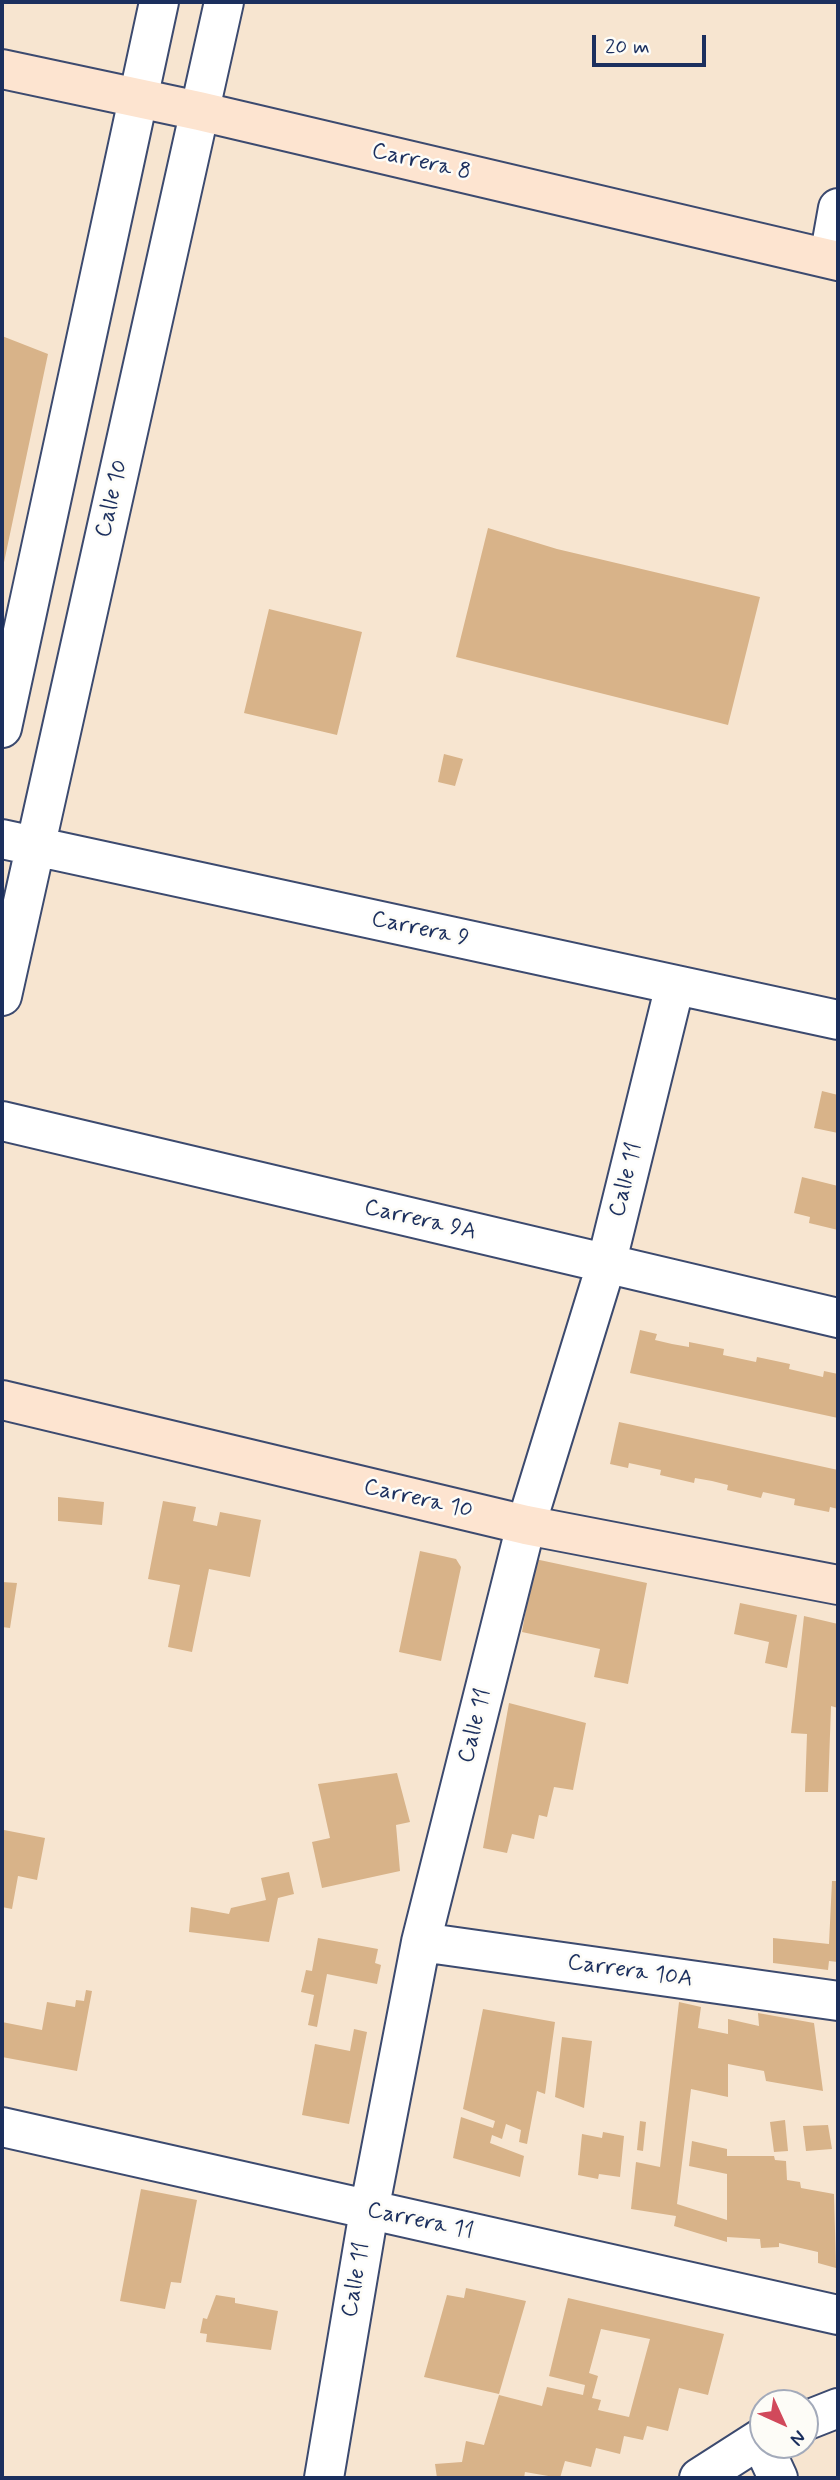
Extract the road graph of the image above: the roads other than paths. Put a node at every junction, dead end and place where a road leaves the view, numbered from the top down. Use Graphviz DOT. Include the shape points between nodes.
graph roads {
  1 [pos="159,2"];
  2 [pos="224,2"];
  3 [pos="2,69"];
  4 [pos="138,98"];
  5 [pos="199,111"];
  6 [pos="838,208"];
  7 [pos="834,259"];
  8 [pos="2,728"];
  9 [pos="18,843"];
  10 [pos="675,985"];
  11 [pos="2,996"];
  12 [pos="838,1020"];
  13 [pos="2,1121"];
  14 [pos="606,1265"];
  15 [pos="838,1318"];
  16 [pos="2,1400"];
  17 [pos="526,1525"];
  18 [pos="838,1584"];
  19 [pos="421,1942"];
  20 [pos="838,2001"];
  21 [pos="2,2127"];
  22 [pos="369,2211"];
  23 [pos="838,2315"];
  24 [pos="838,2407"];
  25 [pos="819,2415"];
  26 [pos="749,2446"];
  27 [pos="770,2459"];
  28 [pos="324,2478"];
  29 [pos="699,2478"];
  30 [pos="778,2478"];
  1 -- 4 [label="street"];
  2 -- 5 [label="street, Calle 10"];
  3 -- 4 [label="street, Carrera 8"];
  4 -- 5 [label="street, Carrera 8"];
  4 -- 8 [label="street"];
  5 -- 7 [label="street, Carrera 8"];
  5 -- 9 [label="street, Calle 10"];
  6 -- 7 [label="street"];
  9 -- 10 [label="street, Carrera 9"];
  9 -- 11 [label="street, Calle 10"];
  10 -- 12 [label="street, Carrera 9"];
  10 -- 14 [label="street, Calle 11"];
  13 -- 14 [label="street, Carrera 9A"];
  14 -- 15 [label="street, Carrera 9A"];
  14 -- 17 [label="street, Calle 11"];
  16 -- 17 [label="street, Carrera 10"];
  17 -- 18 [label="street, Carrera 10"];
  17 -- 19 [label="street, Calle 11"];
  19 -- 20 [label="street, Carrera 10A"];
  19 -- 22 [label="street, Calle 11"];
  21 -- 22 [label="street, Carrera 11"];
  22 -- 23 [label="street, Carrera 11"];
  22 -- 28 [label="street, Calle 11"];
  24 -- 25 [label="street"];
  26 -- 29 [label="street"];
  27 -- 30 [label="street"];
}
